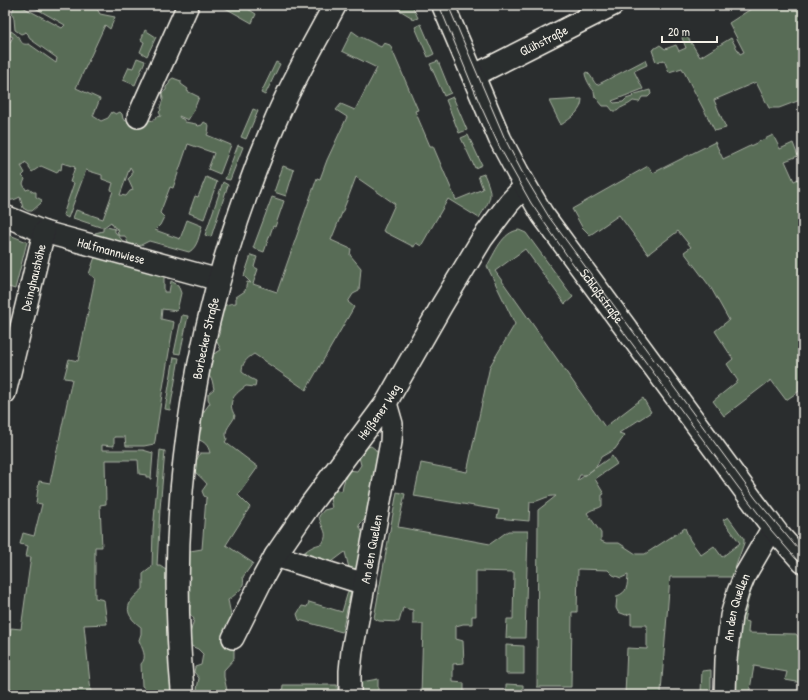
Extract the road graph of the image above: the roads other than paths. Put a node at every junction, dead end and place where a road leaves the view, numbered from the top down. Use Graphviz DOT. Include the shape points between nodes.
graph roads {
  1 [pos="188,5"];
  2 [pos="335,5"];
  3 [pos="443,5"];
  4 [pos="614,5"];
  5 [pos="473,76"];
  6 [pos="138,117"];
  7 [pos="525,186"];
  8 [pos="5,216"];
  9 [pos="44,232"];
  10 [pos="218,280"];
  11 [pos="5,393"];
  12 [pos="386,403"];
  13 [pos="773,527"];
  14 [pos="275,556"];
  15 [pos="803,562"];
  16 [pos="365,584"];
  17 [pos="233,638"];
  18 [pos="183,695"];
  19 [pos="350,695"];
  20 [pos="725,695"];
  1 -- 6 [label="street"];
  2 -- 10 [label="street, Borbecker Straße" via="274,123 236,222"];
  3 -- 5 [label="street, Schloßstraße"];
  4 -- 5 [label="street, Glühstraße"];
  5 -- 7 [label="street, Schloßstraße" via="500,139"];
  7 -- 12 [label="street, Heißener Weg" via="482,239"];
  7 -- 13 [label="street, Schloßstraße" via="563,244"];
  8 -- 9 [label="street, Halfmannwiese"];
  9 -- 10 [label="street, Halfmannwiese"];
  9 -- 11 [label="street, Deinghaushöhe"];
  10 -- 18 [label="street, Borbecker Straße" via="202,348 183,473 178,578 178,635"];
  12 -- 14 [label="street, Heißener Weg"];
  12 -- 16 [label="street, An den Quellen" via="392,431"];
  13 -- 15 [label="street, Schloßstraße"];
  13 -- 20 [label="street, An den Quellen" via="745,575 734,604 727,640"];
  14 -- 16 [label="street"];
  14 -- 17 [label="street, Heißener Weg"];
  16 -- 19 [label="street, An den Quellen" via="352,651"];
}
